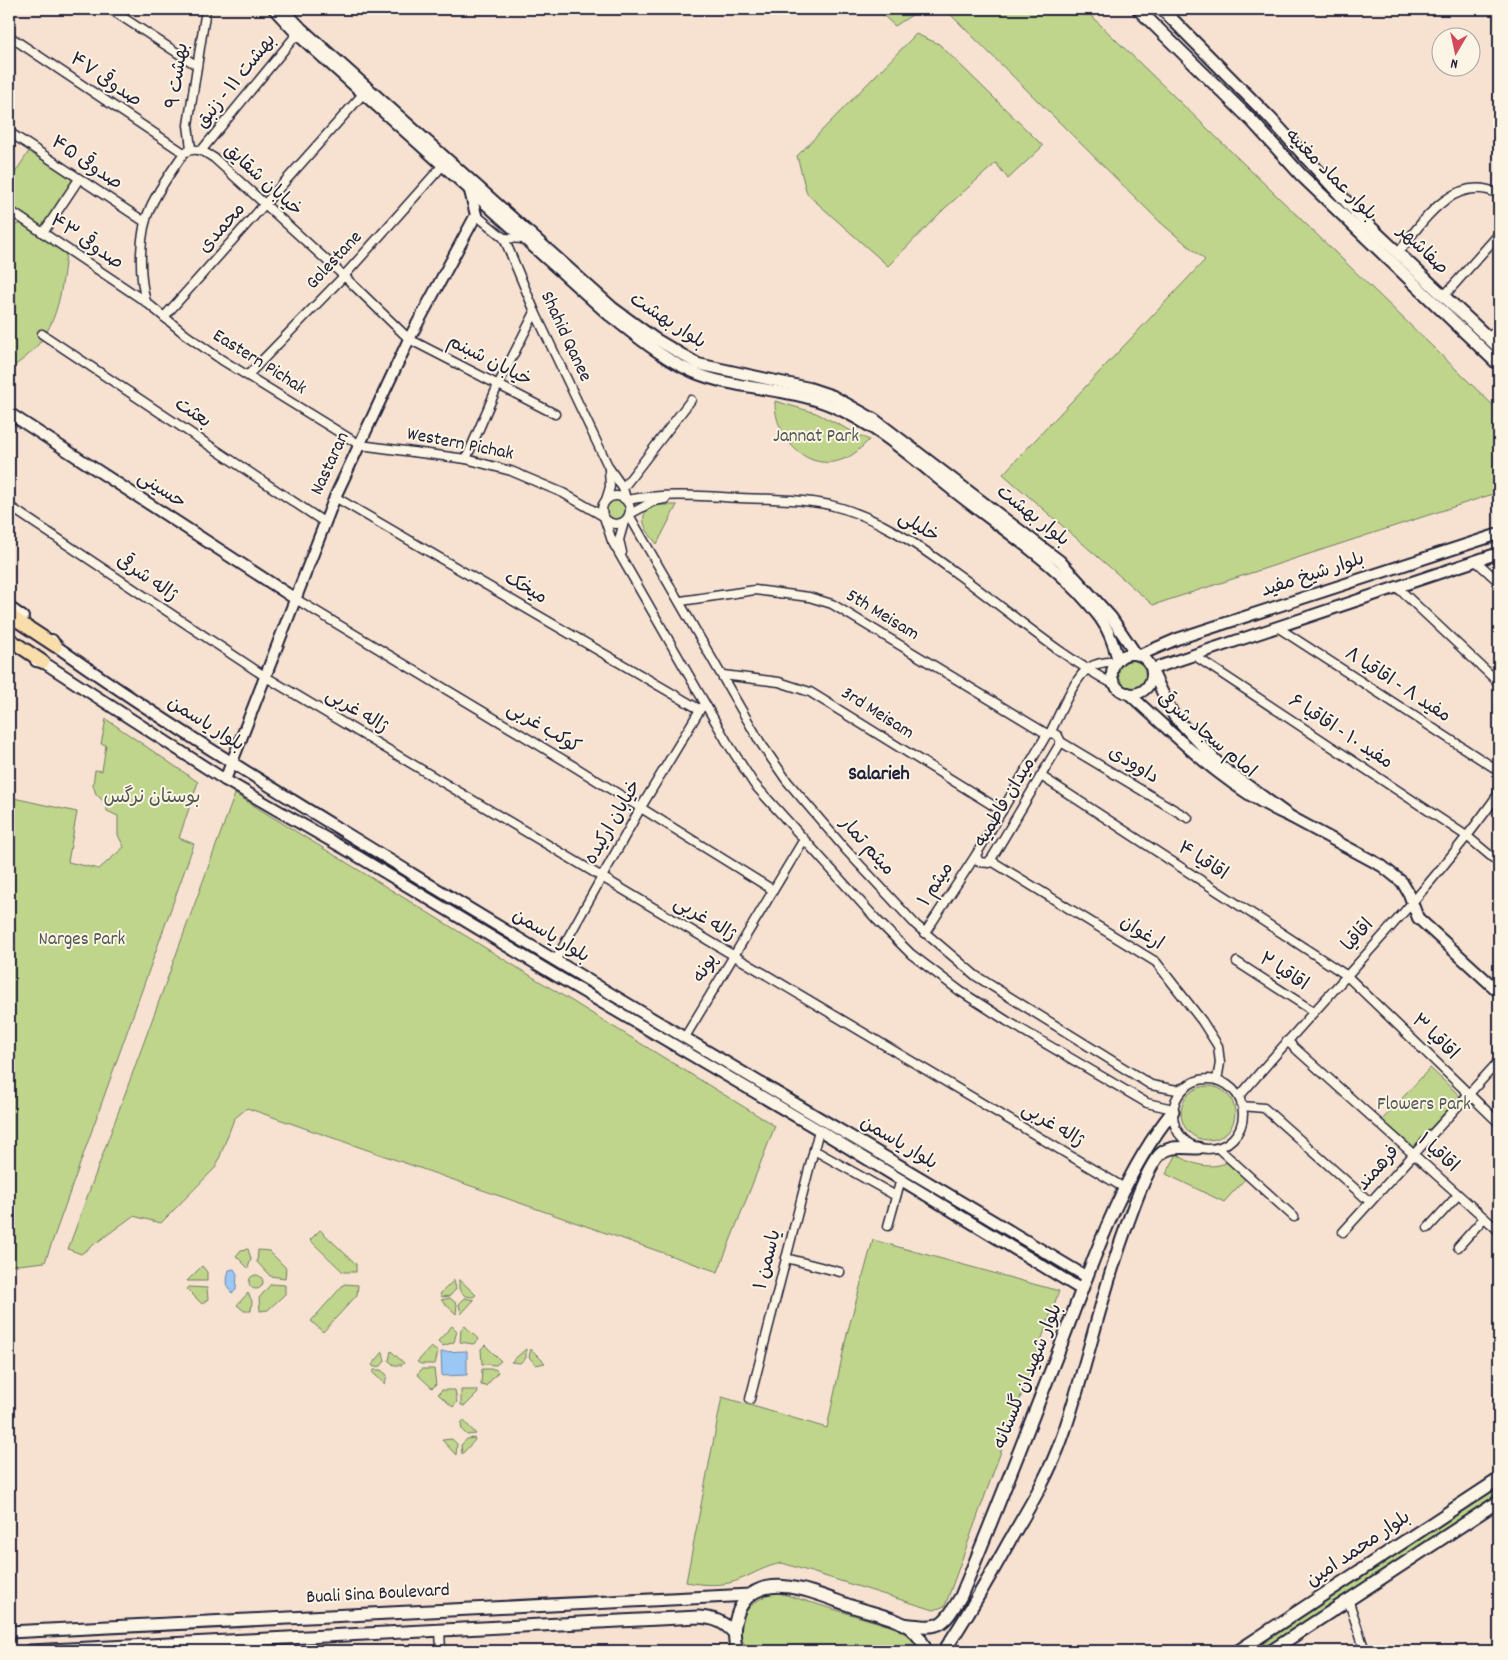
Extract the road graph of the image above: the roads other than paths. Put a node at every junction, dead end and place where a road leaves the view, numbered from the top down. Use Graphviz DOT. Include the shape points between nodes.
graph roads {
  1 [pos="110,9"];
  2 [pos="206,9"];
  3 [pos="274,9"];
  4 [pos="283,9"];
  5 [pos="1138,9"];
  6 [pos="1162,9"];
  7 [pos="297,34"];
  8 [pos="9,36"];
  9 [pos="196,65"];
  10 [pos="363,94"];
  11 [pos="9,132"];
  12 [pos="188,151"];
  13 [pos="201,151"];
  14 [pos="442,165"];
  15 [pos="1323,178"];
  16 [pos="79,179"];
  17 [pos="469,190"];
  18 [pos="1499,194"];
  19 [pos="266,205"];
  20 [pos="9,210"];
  21 [pos="476,215"];
  22 [pos="145,222"];
  23 [pos="43,233"];
  24 [pos="1499,234"];
  25 [pos="504,238"];
  26 [pos="525,239"];
  27 [pos="1398,252"];
  28 [pos="344,276"];
  29 [pos="1444,296"];
  30 [pos="146,302"];
  31 [pos="535,312"];
  32 [pos="164,317"];
  33 [pos="1499,327"];
  34 [pos="42,334"];
  35 [pos="1488,338"];
  36 [pos="409,340"];
  37 [pos="1499,348"];
  38 [pos="1499,365"];
  39 [pos="248,375"];
  40 [pos="498,385"];
  41 [pos="691,400"];
  42 [pos="9,413"];
  43 [pos="555,414"];
  44 [pos="360,445"];
  45 [pos="466,459"];
  46 [pos="609,468"];
  47 [pos="623,488"];
  48 [pos="335,496"];
  49 [pos="700,496"];
  50 [pos="626,500"];
  51 [pos="604,503"];
  52 [pos="9,506"];
  53 [pos="588,507"];
  54 [pos="630,514"];
  55 [pos="603,517"];
  56 [pos="324,522"];
  57 [pos="624,522"];
  58 [pos="1499,534"];
  59 [pos="1499,553"];
  60 [pos="1476,560"];
  61 [pos="632,574"];
  62 [pos="1499,582"];
  63 [pos="1398,587"];
  64 [pos="294,598"];
  65 [pos="680,601"];
  66 [pos="9,607"];
  67 [pos="9,615"];
  68 [pos="1277,627"];
  69 [pos="9,639"];
  70 [pos="9,646"];
  71 [pos="56,646"];
  72 [pos="1138,654"];
  73 [pos="1195,656"];
  74 [pos="1117,660"];
  75 [pos="43,662"];
  76 [pos="1086,670"];
  77 [pos="1152,670"];
  78 [pos="723,675"];
  79 [pos="266,677"];
  80 [pos="1499,683"];
  81 [pos="1117,686"];
  82 [pos="1128,693"];
  83 [pos="702,707"];
  84 [pos="1049,734"];
  85 [pos="1061,742"];
  86 [pos="231,762"];
  87 [pos="1499,771"];
  88 [pos="1041,776"];
  89 [pos="225,780"];
  90 [pos="1499,793"];
  91 [pos="640,809"];
  92 [pos="1002,811"];
  93 [pos="1291,817"];
  94 [pos="1188,818"];
  95 [pos="1468,837"];
  96 [pos="803,841"];
  97 [pos="976,854"];
  98 [pos="990,860"];
  99 [pos="1499,863"];
  100 [pos="602,878"];
  101 [pos="773,890"];
  102 [pos="1411,902"];
  103 [pos="925,933"];
  104 [pos="732,956"];
  105 [pos="555,961"];
  106 [pos="1236,962"];
  107 [pos="1346,975"];
  108 [pos="1499,992"];
  109 [pos="1313,1011"];
  110 [pos="685,1037"];
  111 [pos="1286,1041"];
  112 [pos="1499,1061"];
  113 [pos="1217,1080"];
  114 [pos="1185,1087"];
  115 [pos="1468,1095"];
  116 [pos="1239,1097"];
  117 [pos="1242,1106"];
  118 [pos="1173,1110"];
  119 [pos="1499,1123"];
  120 [pos="822,1125"];
  121 [pos="1198,1148"];
  122 [pos="1218,1148"];
  123 [pos="814,1150"];
  124 [pos="1413,1155"];
  125 [pos="901,1179"];
  126 [pos="1126,1189"];
  127 [pos="1458,1195"];
  128 [pos="896,1196"];
  129 [pos="1370,1202"];
  130 [pos="1294,1217"];
  131 [pos="1484,1218"];
  132 [pos="888,1226"];
  133 [pos="1428,1228"];
  134 [pos="1499,1231"];
  135 [pos="1343,1232"];
  136 [pos="1458,1247"];
  137 [pos="786,1258"];
  138 [pos="1069,1267"];
  139 [pos="840,1272"];
  140 [pos="1087,1277"];
  141 [pos="1062,1278"];
  142 [pos="1082,1290"];
  143 [pos="750,1399"];
  144 [pos="1499,1478"];
  145 [pos="1499,1501"];
  146 [pos="750,1595"];
  147 [pos="1348,1599"];
  148 [pos="903,1624"];
  149 [pos="440,1630"];
  150 [pos="9,1632"];
  151 [pos="734,1633"];
  152 [pos="90,1650"];
  153 [pos="30,1651"];
  154 [pos="441,1651"];
  155 [pos="737,1651"];
  156 [pos="926,1651"];
  157 [pos="944,1651"];
  158 [pos="1238,1651"];
  159 [pos="1271,1651"];
  160 [pos="1366,1651"];
  1 -- 9 [label="street"];
  2 -- 9 [label="street, بهشت ۹"];
  3 -- 7 [label="street, بلوار بهشت"];
  4 -- 72 [label="street, بلوار بهشت" via="613,308 698,364 809,388 833,396 874,419 1060,561 1111,616"];
  5 -- 38 [label="main road, بلوار عماد مغنیه" via="1254,122 1301,175"];
  6 -- 15 [label="main road, بلوار عماد مغنیه" via="1270,118"];
  7 -- 10 [label="street, بلوار بهشت"];
  7 -- 13 [label="street, بهشت ۱۱ - زنبق"];
  8 -- 12 [label="street, صدوقی ۴۷"];
  9 -- 12 [label="street, بهشت ۹"];
  10 -- 14 [label="street, بلوار بهشت"];
  10 -- 19 [label="street, محمدی"];
  11 -- 16 [label="street, صدوقی ۴۵"];
  12 -- 13 [label="street, خیابان شقایق"];
  12 -- 22 [label="street" via="157,195"];
  13 -- 19 [label="street, خیابان شقایق" via="214,158"];
  14 -- 17 [label="street, بلوار بهشت"];
  14 -- 28 [label="street, Golestane"];
  15 -- 27 [label="main road, صفاشهر"];
  16 -- 22 [label="street, صدوقی ۴۵"];
  16 -- 23 [label="street"];
  17 -- 21 [label="street"];
  17 -- 26 [label="street, بلوار بهشت"];
  18 -- 27 [label="street" via="1479,188 1447,198"];
  19 -- 28 [label="street, خیابان شقایق"];
  19 -- 32 [label="street, محمدی"];
  20 -- 23 [label="street, صدوقی ۴۳"];
  21 -- 25 [label="street"];
  21 -- 36 [label="street, Nastaran"];
  22 -- 30 [label="street" via="142,268"];
  23 -- 30 [label="street, صدوقی ۴۳"];
  24 -- 29 [label="street"];
  25 -- 26 [label="street"];
  25 -- 31 [label="street, Shahid Qanee"];
  26 -- 74 [label="street, بلوار بهشت" via="609,315 681,366 694,373 805,396 852,416 886,439 1054,568 1101,619 1112,640"];
  27 -- 29 [label="main road, صفاشهر"];
  28 -- 36 [label="street, خیابان شقایق"];
  28 -- 39 [label="street, Golestane"];
  29 -- 35 [label="main road, صفاشهر"];
  30 -- 32 [label="street, Eastern Pichak"];
  31 -- 40 [label="street"];
  31 -- 46 [label="street, Shahid Qanee"];
  32 -- 39 [label="street, Eastern Pichak"];
  33 -- 35 [label="street"];
  34 -- 56 [label="street, بعثت"];
  35 -- 37 [label="main road, صفاشهر"];
  36 -- 40 [label="street, خیابان شبنم"];
  36 -- 44 [label="street, Nastaran"];
  39 -- 44 [label="street, Eastern Pichak"];
  40 -- 43 [label="street, خیابان شبنم"];
  40 -- 45 [label="street"];
  41 -- 47 [label="street"];
  42 -- 64 [label="street, حسینی"];
  44 -- 45 [label="street, Western Pichak"];
  44 -- 48 [label="street, Nastaran"];
  45 -- 53 [label="street, Western Pichak" via="533,479"];
  46 -- 47 [label="street, Shahid Qanee"];
  46 -- 51 [label="street" via="610,487"];
  47 -- 50 [label="street, Shahid Qanee"];
  48 -- 56 [label="street, Nastaran"];
  48 -- 83 [label="street, میخک"];
  49 -- 50 [label="street" via="664,495"];
  49 -- 54 [label="street" via="654,501"];
  49 -- 76 [label="street, خلیلی" via="804,501 831,506 877,523 929,553"];
  50 -- 51 [label="street" via="614,496"];
  50 -- 54 [label="street"];
  51 -- 53 [label="street"];
  51 -- 55 [label="street"];
  52 -- 79 [label="street, ژاله شرقی"];
  53 -- 55 [label="street, Western Pichak"];
  54 -- 57 [label="street"];
  54 -- 65 [label="street, میثم تمار"];
  55 -- 57 [label="street" via="615,524"];
  55 -- 61 [label="street" via="612,541"];
  56 -- 64 [label="street, Nastaran"];
  57 -- 61 [label="street" via="619,540"];
  58 -- 72 [label="street, بلوار شیخ مفید"];
  59 -- 60 [label="street, بلوار شیخ مفید"];
  60 -- 62 [label="street"];
  60 -- 63 [label="street, بلوار شیخ مفید"];
  61 -- 83 [label="street"];
  63 -- 68 [label="street, بلوار شیخ مفید"];
  63 -- 80 [label="street"];
  64 -- 79 [label="street, Nastaran"];
  64 -- 91 [label="street, کوکب غربی"];
  65 -- 78 [label="street, میثم تمار"];
  65 -- 84 [label="street, 5th Meisam" via="755,590 809,596 832,604"];
  66 -- 71 [label="street, بلوار یاسمن" via="48,634"];
  67 -- 71 [label="main road"];
  68 -- 73 [label="street, بلوار شیخ مفید"];
  68 -- 87 [label="street, مفید ۸ - اقاقیا ۸"];
  69 -- 75 [label="main road"];
  70 -- 75 [label="street, بلوار یاسمن" via="31,660"];
  71 -- 86 [label="street, بلوار یاسمن"];
  72 -- 74 [label="street" via="1126,654"];
  72 -- 77 [label="street" via="1148,660"];
  73 -- 77 [label="street, بلوار شیخ مفید"];
  73 -- 95 [label="street, مفید ۱۰ - اقاقیا ۶"];
  74 -- 76 [label="street" via="1092,665"];
  74 -- 81 [label="street" via="1112,673"];
  75 -- 89 [label="street, بلوار یاسمن"];
  76 -- 81 [label="street, خلیلی"];
  76 -- 84 [label="street, میدان فاطمیه"];
  77 -- 82 [label="street" via="1148,686 1136,694"];
  77 -- 93 [label="street, امام سجاد شرقی" via="1174,716 1221,766"];
  78 -- 92 [label="street, 3rd Meisam" via="780,682 810,692"];
  78 -- 103 [label="street, میثم تمار" via="760,742 787,781 846,850"];
  79 -- 86 [label="street, Nastaran"];
  79 -- 100 [label="street, ژاله غربی"];
  81 -- 82 [label="street"];
  82 -- 93 [label="street, امام سجاد شرقی" via="1225,778"];
  83 -- 91 [label="street, خیابان ارکیده"];
  83 -- 96 [label="street" via="754,784"];
  84 -- 85 [label="street" via="1058,736"];
  84 -- 92 [label="street, میدان فاطمیه"];
  85 -- 88 [label="street, میدان فاطمیه"];
  85 -- 94 [label="street, داوودی"];
  86 -- 89 [label="street, Nastaran"];
  86 -- 105 [label="street, بلوار یاسمن"];
  88 -- 98 [label="street, میدان فاطمیه"];
  88 -- 107 [label="street, اقاقیا ۴"];
  89 -- 120 [label="street, بلوار یاسمن" via="555,975"];
  90 -- 95 [label="street, اقاقیا"];
  91 -- 100 [label="street, خیابان ارکیده"];
  91 -- 101 [label="street, کوکب غربی"];
  92 -- 97 [label="street, میدان فاطمیه"];
  93 -- 102 [label="street, امام سجاد شرقی" via="1382,866 1402,882"];
  95 -- 99 [label="street, مفید ۱۰ - اقاقیا ۶"];
  95 -- 102 [label="street, اقاقیا"];
  96 -- 101 [label="street, پونه"];
  96 -- 118 [label="street" via="877,920 936,974 1007,1021 1147,1102"];
  97 -- 98 [label="street, میدان فاطمیه" via="982,864"];
  97 -- 103 [label="street, میثم ۱"];
  98 -- 113 [label="street, ارغوان" via="1156,962 1218,1046"];
  100 -- 104 [label="street, ژاله غربی"];
  100 -- 105 [label="street, خیابان ارکیده"];
  101 -- 104 [label="street, پونه"];
  102 -- 107 [label="street, اقاقیا"];
  102 -- 108 [label="street, امام سجاد شرقی" via="1418,918"];
  103 -- 114 [label="street, میثم تمار" via="983,981 1152,1085 1177,1090"];
  104 -- 110 [label="street, پونه"];
  104 -- 126 [label="street, ژاله غربی"];
  105 -- 110 [label="street, بلوار یاسمن"];
  106 -- 109 [label="street, اقاقیا ۲"];
  107 -- 109 [label="street, اقاقیا"];
  107 -- 115 [label="street, اقاقیا ۳"];
  109 -- 111 [label="street, اقاقیا"];
  110 -- 120 [label="street, بلوار یاسمن"];
  111 -- 116 [label="street, اقاقیا"];
  111 -- 124 [label="street, اقاقیا ۱"];
  112 -- 115 [label="street, فرهمند"];
  113 -- 114 [label="street" via="1200,1080"];
  113 -- 116 [label="street" via="1229,1086"];
  114 -- 118 [label="street"];
  115 -- 119 [label="street, اقاقیا ۳"];
  115 -- 124 [label="street, فرهمند"];
  116 -- 117 [label="street"];
  117 -- 122 [label="street" via="1240,1128 1233,1139"];
  117 -- 129 [label="street" via="1264,1108"];
  118 -- 121 [label="street" via="1178,1134"];
  118 -- 126 [label="main road, بلوار شهیدان گلستانه" via="1156,1133"];
  120 -- 123 [label="street, یاسمن ۱"];
  120 -- 125 [label="street, بلوار یاسمن"];
  120 -- 138 [label="street, بلوار یاسمن"];
  121 -- 122 [label="street"];
  121 -- 157 [label="main road" via="1175,1147 1165,1151 1157,1158 1142,1187 1108,1275 1077,1392 1053,1462 968,1616"];
  122 -- 130 [label="street"];
  123 -- 128 [label="street"];
  123 -- 137 [label="street, یاسمن ۱"];
  124 -- 127 [label="street, اقاقیا ۱"];
  124 -- 129 [label="street, فرهمند"];
  125 -- 128 [label="street"];
  125 -- 141 [label="street, بلوار یاسمن"];
  126 -- 140 [label="main road, بلوار شهیدان گلستانه"];
  127 -- 131 [label="street, اقاقیا ۱"];
  127 -- 133 [label="street"];
  128 -- 132 [label="street"];
  129 -- 135 [label="street, فرهمند"];
  131 -- 134 [label="street, اقاقیا ۱"];
  131 -- 136 [label="street"];
  137 -- 139 [label="street"];
  137 -- 143 [label="street, یاسمن ۱"];
  138 -- 140 [label="street, بلوار یاسمن"];
  138 -- 141 [label="street" via="1069,1275"];
  140 -- 142 [label="main road, بلوار شهیدان گلستانه"];
  141 -- 142 [label="street, بلوار یاسمن"];
  142 -- 148 [label="main road, بلوار شهیدان گلستانه" via="961,1596 948,1620 929,1627"];
  144 -- 158 [label="main road, بلوار محمد امین"];
  145 -- 147 [label="main road, بلوار محمد امین"];
  146 -- 148 [label="main road, Buali Sina Boulevard" via="770,1587 800,1589"];
  146 -- 150 [label="main road, Buali Sina Boulevard"];
  146 -- 151 [label="main road" via="738,1613"];
  147 -- 159 [label="main road, بلوار محمد امین"];
  147 -- 160 [label="street"];
  148 -- 156 [label="main road" via="917,1635"];
  149 -- 151 [label="main road, Buali Sina Boulevard" via="698,1617 714,1618"];
  149 -- 152 [label="main road, Buali Sina Boulevard"];
  149 -- 154 [label="street"];
  151 -- 155 [label="main road"];
  152 -- 153 [label="main road, Buali Sina Boulevard"];
}
